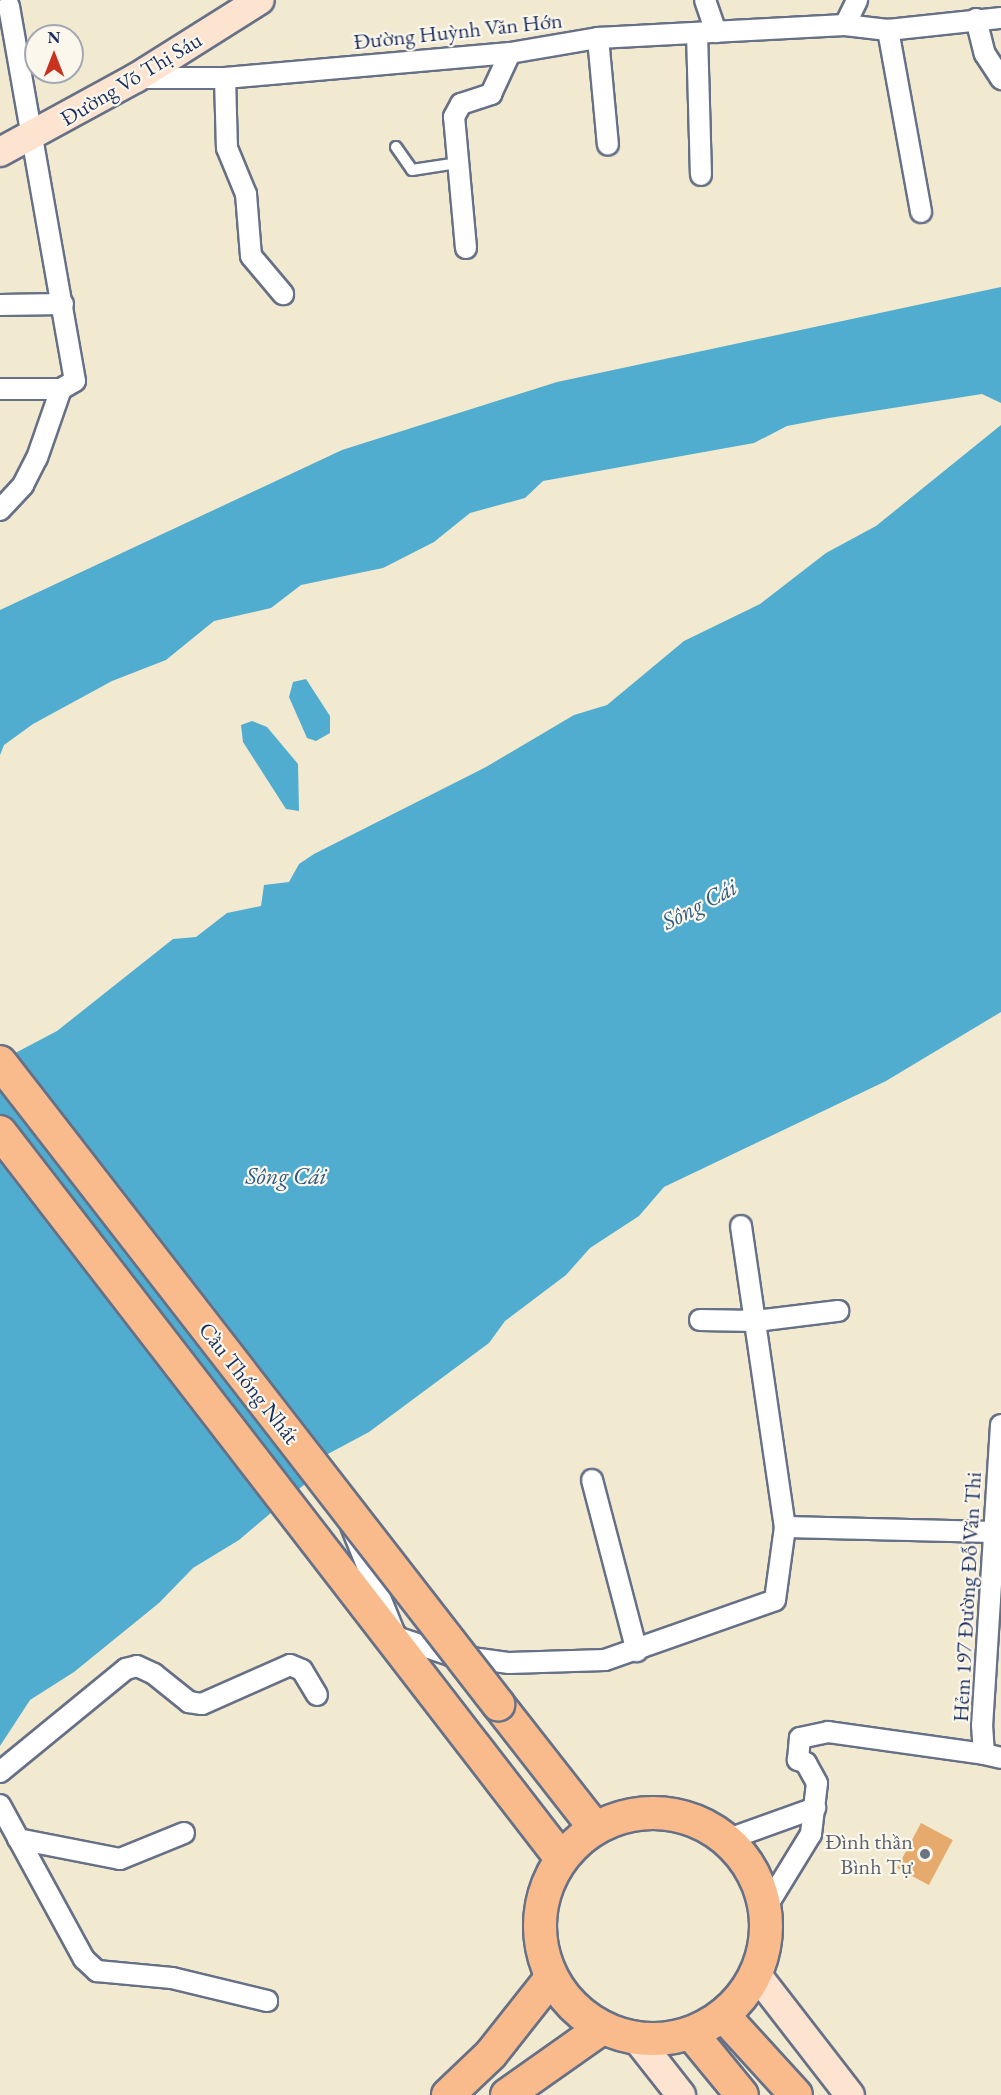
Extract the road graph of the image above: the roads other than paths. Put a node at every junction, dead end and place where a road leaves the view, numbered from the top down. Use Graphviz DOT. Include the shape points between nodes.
graph roads {
  1 [pos="260,0"];
  2 [pos="705,0"];
  3 [pos="857,0"];
  4 [pos="9,6"];
  5 [pos="1001,18"];
  6 [pos="976,19"];
  7 [pos="845,25"];
  8 [pos="888,30"];
  9 [pos="716,32"];
  10 [pos="697,33"];
  11 [pos="598,38"];
  12 [pos="510,53"];
  13 [pos="136,78"];
  14 [pos="225,78"];
  15 [pos="1001,80"];
  16 [pos="35,137"];
  17 [pos="608,144"];
  18 [pos="396,147"];
  19 [pos="0,152"];
  20 [pos="458,163"];
  21 [pos="701,175"];
  22 [pos="921,212"];
  23 [pos="466,248"];
  24 [pos="283,294"];
  25 [pos="63,304"];
  26 [pos="0,305"];
  27 [pos="0,389"];
  28 [pos="61,389"];
  29 [pos="0,510"];
  30 [pos="0,1062"];
  31 [pos="0,1132"];
  32 [pos="741,1226"];
  33 [pos="838,1311"];
  34 [pos="700,1320"];
  35 [pos="756,1321"];
  36 [pos="1001,1425"];
  37 [pos="592,1480"];
  38 [pos="339,1493"];
  39 [pos="785,1527"];
  40 [pos="993,1532"];
  41 [pos="998,1564"];
  42 [pos="637,1651"];
  43 [pos="994,1679"];
  44 [pos="317,1695"];
  45 [pos="992,1756"];
  46 [pos="0,1772"];
  47 [pos="0,1805"];
  48 [pos="815,1808"];
  49 [pos="595,1828"];
  50 [pos="184,1833"];
  51 [pos="18,1839"];
  52 [pos="726,1840"];
  53 [pos="561,1858"];
  54 [pos="765,1909"];
  55 [pos="756,1974"];
  56 [pos="551,1978"];
  57 [pos="267,2001"];
  58 [pos="723,2015"];
  59 [pos="602,2028"];
  60 [pos="692,2033"];
  61 [pos="637,2039"];
  62 [pos="448,2095"];
  63 [pos="507,2095"];
  64 [pos="681,2095"];
  65 [pos="742,2095"];
  66 [pos="796,2095"];
  67 [pos="849,2095"];
  1 -- 13 [label="main road, Đường Võ Thị Sáu"];
  2 -- 9 [label="street"];
  3 -- 7 [label="street"];
  4 -- 16 [label="street"];
  5 -- 6 [label="street, Đường Huỳnh Văn Hớn"];
  6 -- 8 [label="street, Đường Huỳnh Văn Hớn"];
  6 -- 15 [label="street" via="985,54"];
  7 -- 8 [label="street, Đường Huỳnh Văn Hớn"];
  7 -- 9 [label="street, Đường Huỳnh Văn Hớn"];
  8 -- 22 [label="street"];
  9 -- 10 [label="street, Đường Huỳnh Văn Hớn"];
  10 -- 11 [label="street, Đường Huỳnh Văn Hớn"];
  10 -- 21 [label="street"];
  11 -- 12 [label="street, Đường Huỳnh Văn Hớn"];
  11 -- 17 [label="street"];
  12 -- 14 [label="street, Đường Huỳnh Văn Hớn"];
  12 -- 20 [label="street" via="491,94 461,105 454,117"];
  13 -- 14 [label="street, Đường Huỳnh Văn Hớn"];
  13 -- 16 [label="main road, Đường Võ Thị Sáu"];
  14 -- 24 [label="street" via="227,148 246,194 251,256"];
  16 -- 19 [label="main road, Đường Võ Thị Sáu"];
  16 -- 25 [label="street"];
  18 -- 20 [label="lane" via="412,170"];
  20 -- 23 [label="street"];
  25 -- 26 [label="street"];
  25 -- 28 [label="street" via="75,381"];
  27 -- 28 [label="street"];
  28 -- 29 [label="street" via="37,458 23,485"];
  30 -- 49 [label="main road, Cầu Thống Nhất, bridge"];
  31 -- 53 [label="main road, Cầu Thống Nhất"];
  32 -- 35 [label="street"];
  33 -- 35 [label="street"];
  34 -- 35 [label="street"];
  35 -- 39 [label="street"];
  36 -- 40 [label="street, Hẻm 197 Đường Đỗ Văn Thi"];
  37 -- 42 [label="street"];
  38 -- 42 [label="street" via="378,1603 396,1636 450,1655 509,1663 605,1660"];
  39 -- 40 [label="street"];
  39 -- 42 [label="street" via="775,1600"];
  40 -- 41 [label="street, Hẻm 197 Đường Đỗ Văn Thi"];
  41 -- 43 [label="street, Hẻm 197 Đường Đỗ Văn Thi"];
  43 -- 45 [label="street, Hẻm 197 Đường Đỗ Văn Thi"];
  44 -- 46 [label="street" via="302,1670 290,1665 202,1704 189,1702 145,1670 126,1669"];
  45 -- 48 [label="street" via="828,1732 809,1734 800,1738 797,1749 798,1760 806,1764 817,1783"];
  47 -- 51 [label="street"];
  48 -- 52 [label="street"];
  48 -- 54 [label="street" via="812,1834"];
  49 -- 52 [label="main road" via="636,1814 659,1813 702,1824"];
  49 -- 53 [label="main road"];
  50 -- 51 [label="street" via="120,1859"];
  51 -- 57 [label="street" via="84,1959 97,1971 172,1978"];
  52 -- 54 [label="main road" via="750,1868"];
  53 -- 56 [label="main road" via="539,1916"];
  54 -- 55 [label="main road" via="764,1953"];
  55 -- 58 [label="main road"];
  55 -- 67 [label="main road"];
  56 -- 59 [label="main road" via="572,2007"];
  56 -- 62 [label="main road" via="491,2054"];
  58 -- 60 [label="main road"];
  58 -- 66 [label="main road"];
  59 -- 61 [label="main road"];
  59 -- 63 [label="main road"];
  60 -- 61 [label="main road"];
  60 -- 65 [label="main road"];
  61 -- 64 [label="main road"];
}
